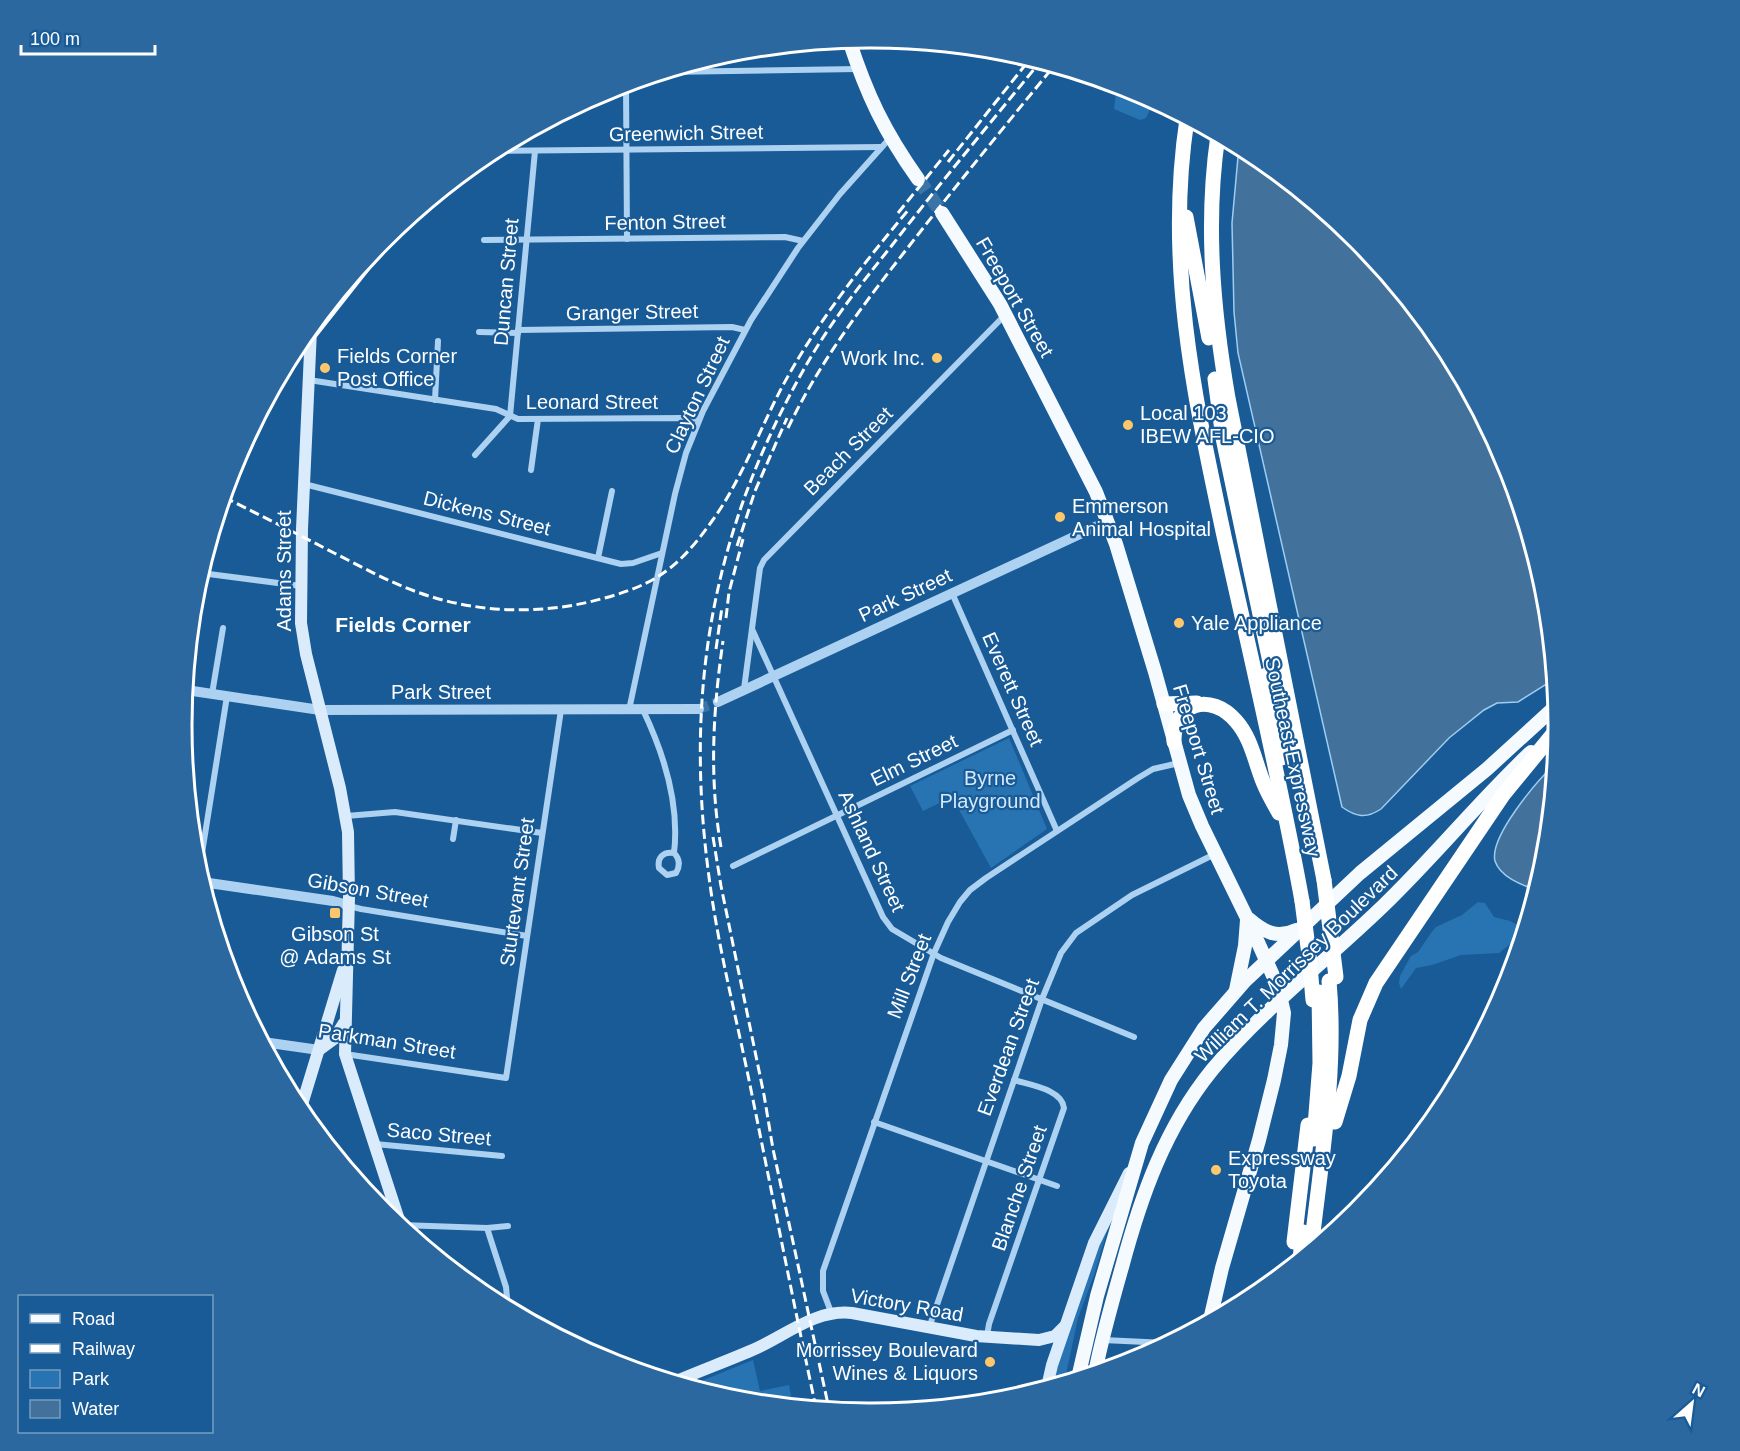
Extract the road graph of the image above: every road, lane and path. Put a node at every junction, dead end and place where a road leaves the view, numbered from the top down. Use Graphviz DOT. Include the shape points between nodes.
graph roads {
  1 [pos="852,48"];
  2 [pos="859,69"];
  3 [pos="693,72"];
  4 [pos="626,94"];
  5 [pos="1186,127"];
  6 [pos="885,143"];
  7 [pos="1217,144"];
  8 [pos="627,150"];
  9 [pos="535,151"];
  10 [pos="511,152"];
  11 [pos="918,179"];
  12 [pos="1180,188"];
  13 [pos="942,213"];
  14 [pos="627,239"];
  15 [pos="484,240"];
  16 [pos="527,240"];
  17 [pos="803,241"];
  18 [pos="1211,242"];
  19 [pos="1006,314"];
  20 [pos="745,330"];
  21 [pos="518,331"];
  22 [pos="479,332"];
  23 [pos="1209,340"];
  24 [pos="438,341"];
  25 [pos="310,345"];
  26 [pos="308,380"];
  27 [pos="435,400"];
  28 [pos="510,416"];
  29 [pos="538,419"];
  30 [pos="699,419"];
  31 [pos="475,455"];
  32 [pos="531,470"];
  33 [pos="304,484"];
  34 [pos="612,491"];
  35 [pos="1108,521"];
  36 [pos="662,553"];
  37 [pos="598,558"];
  38 [pos="210,574"];
  39 [pos="301,586"];
  40 [pos="952,593"];
  41 [pos="224,627"];
  42 [pos="752,629"];
  43 [pos="773,675"];
  44 [pos="744,689"];
  45 [pos="194,691"];
  46 [pos="212,694"];
  47 [pos="227,696"];
  48 [pos="718,702"];
  49 [pos="1202,703"];
  50 [pos="1164,704"];
  51 [pos="699,709"];
  52 [pos="320,710"];
  53 [pos="561,710"];
  54 [pos="629,710"];
  55 [pos="643,710"];
  56 [pos="1547,714"];
  57 [pos="1013,730"];
  58 [pos="1547,738"];
  59 [pos="1547,741"];
  60 [pos="1174,742"];
  61 [pos="1179,763"];
  62 [pos="346,816"];
  63 [pos="837,816"];
  64 [pos="456,820"];
  65 [pos="1287,827"];
  66 [pos="1057,831"];
  67 [pos="542,833"];
  68 [pos="453,839"];
  69 [pos="203,844"];
  70 [pos="674,853"];
  71 [pos="1215,854"];
  72 [pos="733,866"];
  73 [pos="212,884"];
  74 [pos="1313,890"];
  75 [pos="348,905"];
  76 [pos="1248,918"];
  77 [pos="1303,926"];
  78 [pos="527,936"];
  79 [pos="934,953"];
  80 [pos="347,954"];
  81 [pos="1266,960"];
  82 [pos="1324,988"];
  83 [pos="1236,991"];
  84 [pos="1042,999"];
  85 [pos="1281,1000"];
  86 [pos="345,1021"];
  87 [pos="1134,1037"];
  88 [pos="272,1043"];
  89 [pos="319,1050"];
  90 [pos="345,1054"];
  91 [pos="506,1078"];
  92 [pos="1014,1080"];
  93 [pos="304,1098"];
  94 [pos="874,1122"];
  95 [pos="1335,1122"];
  96 [pos="374,1144"];
  97 [pos="502,1156"];
  98 [pos="1137,1158"];
  99 [pos="985,1161"];
  100 [pos="1039,1179"];
  101 [pos="1057,1186"];
  102 [pos="395,1209"];
  103 [pos="414,1226"];
  104 [pos="508,1226"];
  105 [pos="487,1228"];
  106 [pos="1321,1231"];
  107 [pos="1312,1239"];
  108 [pos="1301,1248"];
  109 [pos="1293,1254"];
  110 [pos="507,1297"];
  111 [pos="1216,1308"];
  112 [pos="831,1312"];
  113 [pos="1064,1328"];
  114 [pos="928,1329"];
  115 [pos="987,1337"];
  116 [pos="1040,1340"];
  117 [pos="1102,1340"];
  118 [pos="1149,1342"];
  119 [pos="1084,1347"];
  120 [pos="1097,1363"];
  121 [pos="1052,1365"];
  122 [pos="1080,1370"];
  123 [pos="1075,1371"];
  124 [pos="686,1377"];
  125 [pos="1049,1379"];
  1 -- 2 [label="main road"];
  2 -- 3 [label="street"];
  2 -- 6 [label="main road"];
  4 -- 8 [label="street"];
  5 -- 12 [label="highway, Southeast Expressway"];
  6 -- 8 [label="street, Greenwich Street"];
  6 -- 11 [label="main road"];
  6 -- 17 [label="street, Clayton Street"];
  7 -- 18 [label="highway, Southeast Expressway"];
  8 -- 9 [label="street, Greenwich Street"];
  8 -- 14 [label="street"];
  9 -- 10 [label="street, Greenwich Street"];
  9 -- 16 [label="street, Duncan Street"];
  12 -- 23 [label="highway"];
  12 -- 65 [label="highway, Southeast Expressway" via="1181,290 1191,375"];
  13 -- 19 [label="main road, Freeport Street"];
  14 -- 16 [label="street, Fenton Street"];
  14 -- 17 [label="street, Fenton Street" via="785,237"];
  15 -- 16 [label="street, Fenton Street"];
  16 -- 21 [label="street, Duncan Street"];
  17 -- 20 [label="street, Clayton Street"];
  18 -- 23 [label="highway"];
  18 -- 74 [label="highway, Southeast Expressway" via="1216,320 1228,398"];
  19 -- 35 [label="main road, Freeport Street"];
  19 -- 42 [label="street, Beach Street" via="764,560"];
  20 -- 21 [label="street, Granger Street" via="732,327"];
  20 -- 30 [label="street, Clayton Street"];
  21 -- 22 [label="street, Granger Street"];
  21 -- 28 [label="street, Duncan Street"];
  23 -- 74 [label="highway" via="1223,438"];
  24 -- 27 [label="street"];
  25 -- 26 [label="main road, Adams Street"];
  26 -- 27 [label="street, Leonard Street"];
  26 -- 33 [label="main road, Adams Street"];
  27 -- 28 [label="street, Leonard Street" via="496,409"];
  28 -- 29 [label="street, Leonard Street"];
  28 -- 31 [label="street"];
  29 -- 30 [label="street, Leonard Street"];
  29 -- 32 [label="street"];
  30 -- 36 [label="street, Clayton Street" via="680,473"];
  33 -- 37 [label="street, Dickens Street"];
  33 -- 39 [label="main road, Adams Street"];
  34 -- 37 [label="street"];
  35 -- 40 [label="street, Park Street"];
  35 -- 50 [label="main road, Freeport Street"];
  36 -- 37 [label="street, Dickens Street" via="627,564"];
  36 -- 54 [label="street, Clayton Street"];
  38 -- 39 [label="street"];
  39 -- 52 [label="main road, Adams Street" via="303,638"];
  40 -- 43 [label="street, Park Street"];
  40 -- 57 [label="street, Everett Street"];
  41 -- 46 [label="street"];
  42 -- 43 [label="street"];
  42 -- 44 [label="street, Beach Street"];
  43 -- 44 [label="street, Park Street"];
  43 -- 63 [label="street, Ashland Street"];
  44 -- 48 [label="street, Park Street"];
  45 -- 46 [label="street, Park Street"];
  46 -- 47 [label="street, Park Street"];
  47 -- 52 [label="street, Park Street"];
  47 -- 69 [label="street"];
  49 -- 50 [label="highway"];
  49 -- 60 [label="highway" via="1181,716 1175,726"];
  49 -- 65 [label="highway" via="1223,710 1241,727 1264,785"];
  50 -- 60 [label="main road, Freeport Street"];
  51 -- 55 [label="street, Park Street"];
  52 -- 53 [label="street, Park Street"];
  52 -- 62 [label="main road, Adams Street"];
  53 -- 54 [label="street, Park Street"];
  53 -- 67 [label="street, Sturtevant Street"];
  54 -- 55 [label="street, Park Street"];
  55 -- 70 [label="street" via="667,773 676,830"];
  56 -- 77 [label="main road, William T. Morrissey Boulevard" via="1366,867"];
  57 -- 63 [label="street, Elm Street"];
  57 -- 66 [label="street, Everett Street"];
  58 -- 85 [label="main road, William T. Morrissey Boulevard" via="1496,786 1407,883"];
  59 -- 95 [label="highway" via="1503,795 1376,983 1360,1020"];
  60 -- 61 [label="main road, Freeport Street"];
  61 -- 66 [label="street, Mill Street" via="1146,773"];
  61 -- 71 [label="main road, Freeport Street"];
  62 -- 64 [label="street" via="395,812"];
  62 -- 75 [label="main road, Adams Street"];
  63 -- 72 [label="street, Elm Street"];
  63 -- 79 [label="street, Ashland Street" via="886,923"];
  64 -- 67 [label="street"];
  64 -- 68 [label="street"];
  65 -- 74 [label="highway, Southeast Expressway"];
  66 -- 79 [label="street, Mill Street" via="966,894 950,916"];
  67 -- 78 [label="street, Sturtevant Street"];
  71 -- 76 [label="main road, Freeport Street"];
  71 -- 84 [label="street, Everdean Street" via="1132,895 1076,933 1061,952"];
  73 -- 75 [label="street, Gibson Street"];
  74 -- 82 [label="highway, Southeast Expressway, bridge"];
  74 -- 82 [label="highway, Southeast Expressway, bridge" via="1310,955"];
  75 -- 78 [label="street, Gibson Street"];
  75 -- 80 [label="main road, Adams Street"];
  76 -- 77 [label="main road" via="1274,934 1289,933"];
  76 -- 81 [label="main road, Freeport Street"];
  76 -- 83 [label="main road"];
  77 -- 81 [label="main road, William T. Morrissey Boulevard"];
  78 -- 91 [label="street, Sturtevant Street"];
  79 -- 84 [label="street, Ashland Street"];
  79 -- 94 [label="street, Mill Street"];
  80 -- 86 [label="main road, Adams Street"];
  80 -- 89 [label="main road, Adams Street"];
  81 -- 83 [label="main road, William T. Morrissey Boulevard"];
  81 -- 85 [label="main road, Freeport Street"];
  82 -- 95 [label="highway, Southeast Expressway" via="1339,1062"];
  82 -- 107 [label="highway" via="1331,1024 1329,1087"];
  82 -- 108 [label="highway" via="1318,1095"];
  82 -- 109 [label="highway, Southeast Expressway"];
  83 -- 98 [label="main road, William T. Morrissey Boulevard" via="1204,1028 1174,1074"];
  84 -- 87 [label="street, Ashland Street"];
  84 -- 92 [label="street, Everdean Street"];
  85 -- 111 [label="main road, Freeport Street" via="1281,1045 1272,1090"];
  85 -- 117 [label="main road, William T. Morrissey Boulevard" via="1213,1070 1165,1143 1139,1208"];
  86 -- 89 [label="main road, Adams Street" via="334,1039"];
  86 -- 90 [label="main road, Adams Street"];
  88 -- 89 [label="street, Parkman Street"];
  89 -- 90 [label="main road, Parkman Street"];
  89 -- 93 [label="main road, Adams Street"];
  90 -- 91 [label="street, Parkman Street"];
  90 -- 96 [label="main road, Adams Street"];
  92 -- 99 [label="street, Everdean Street"];
  92 -- 100 [label="street, Blanche Street" via="1054,1093 1063,1102"];
  94 -- 99 [label="street"];
  94 -- 112 [label="street, Mill Street" via="822,1274"];
  95 -- 106 [label="highway, Southeast Expressway"];
  96 -- 97 [label="street, Saco Street"];
  96 -- 102 [label="main road, Adams Street"];
  98 -- 113 [label="main road" via="1096,1236"];
  98 -- 119 [label="main road, William T. Morrissey Boulevard"];
  99 -- 100 [label="street"];
  99 -- 114 [label="street, Everdean Street"];
  100 -- 101 [label="street"];
  100 -- 115 [label="street, Blanche Street"];
  103 -- 105 [label="street"];
  104 -- 105 [label="street"];
  105 -- 110 [label="street"];
  112 -- 114 [label="main road, Victory Road"];
  112 -- 124 [label="main road, Victory Road"];
  113 -- 116 [label="main road, Victory Road" via="1055,1336"];
  113 -- 121 [label="main road"];
  114 -- 115 [label="main road, Victory Road"];
  115 -- 116 [label="main road, Victory Road"];
  116 -- 121 [label="main road" via="1048,1349"];
  117 -- 118 [label="street"];
  117 -- 120 [label="main road, William T. Morrissey Boulevard"];
  119 -- 122 [label="main road, William T. Morrissey Boulevard"];
  119 -- 123 [label="main road"];
  121 -- 125 [label="main road"];
}
